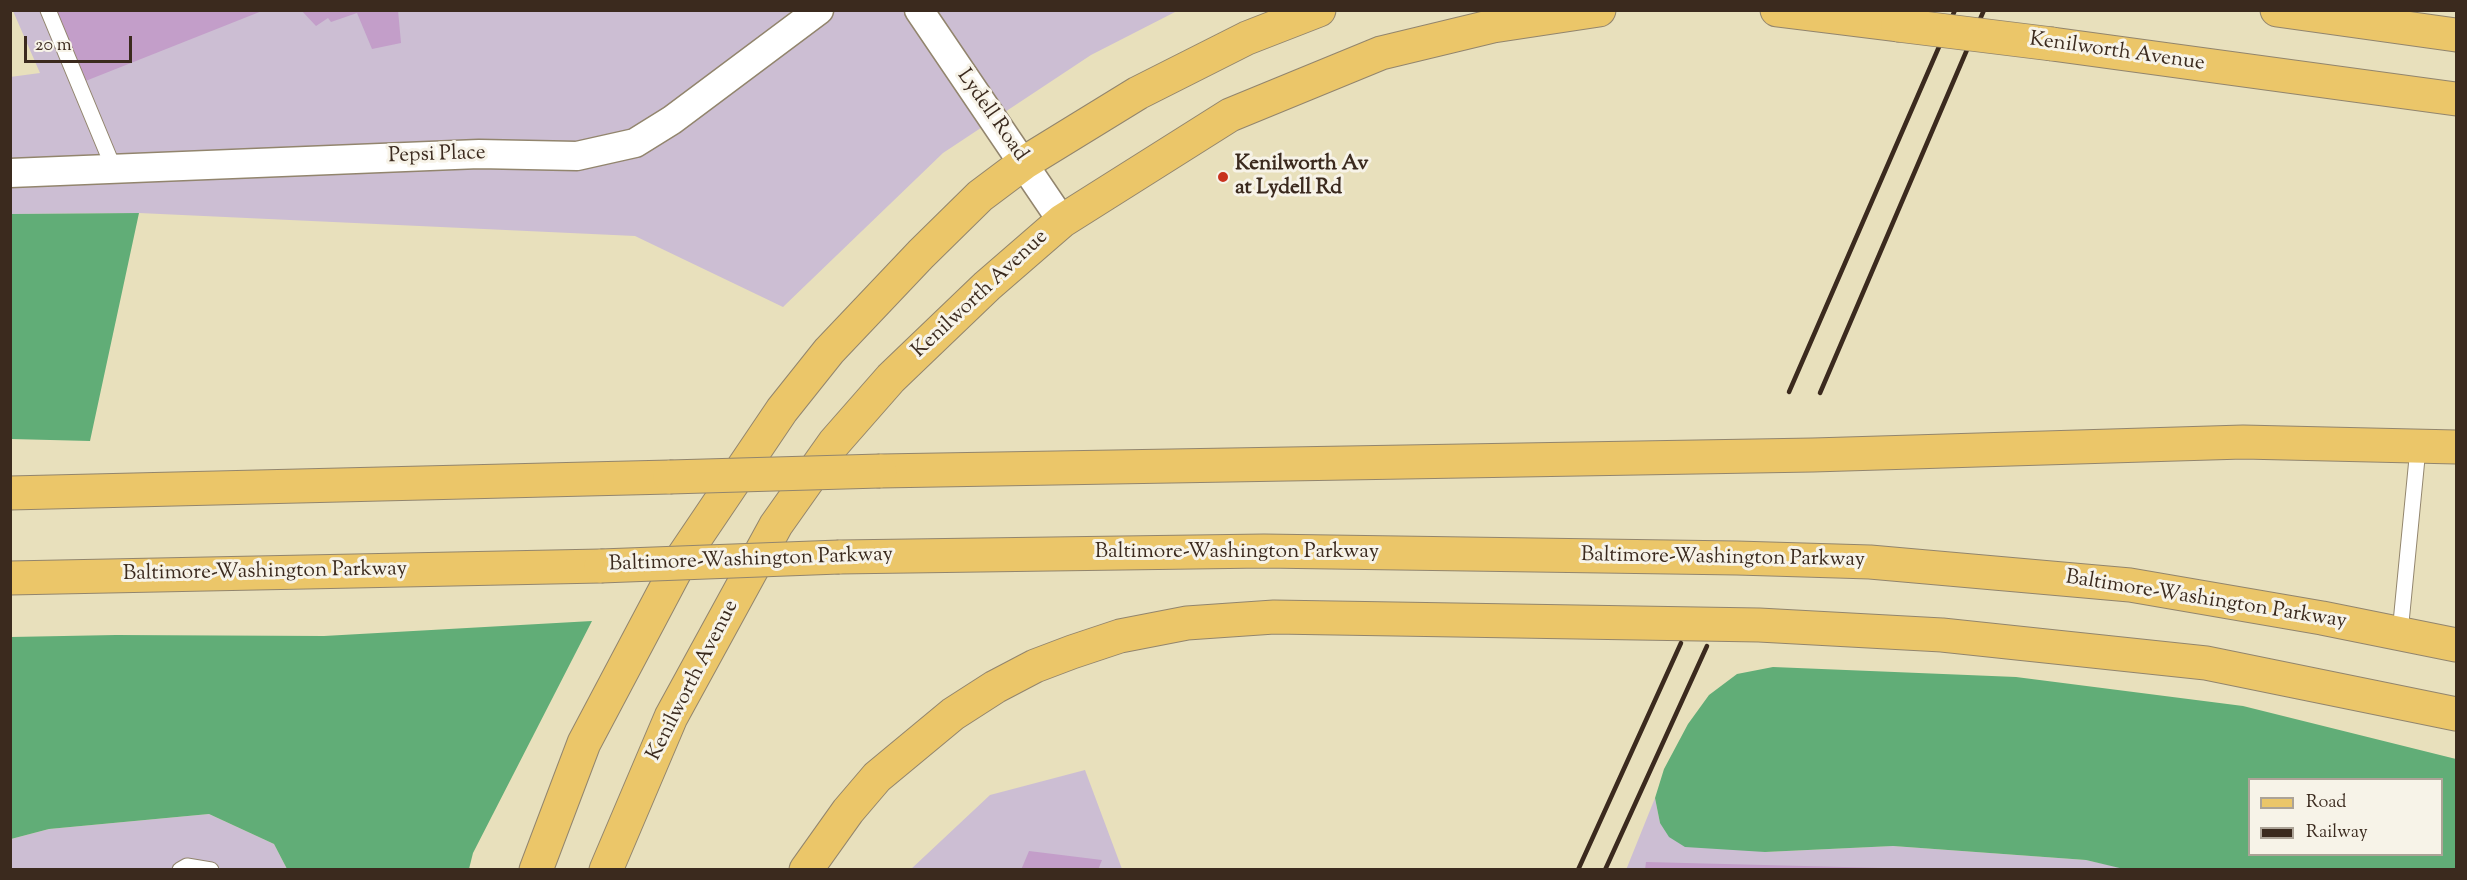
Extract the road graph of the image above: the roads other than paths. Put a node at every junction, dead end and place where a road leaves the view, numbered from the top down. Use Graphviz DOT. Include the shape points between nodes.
graph roads {
  1 [pos="48,10"];
  2 [pos="819,10"];
  3 [pos="919,10"];
  4 [pos="1320,10"];
  5 [pos="1599,10"];
  6 [pos="1777,10"];
  7 [pos="2277,10"];
  8 [pos="2457,35"];
  9 [pos="2457,99"];
  10 [pos="1024,163"];
  11 [pos="114,169"];
  12 [pos="10,173"];
  13 [pos="1062,221"];
  14 [pos="2457,447"];
  15 [pos="2418,448"];
  16 [pos="10,493"];
  17 [pos="10,578"];
  18 [pos="2400,633"];
  19 [pos="2457,645"];
  20 [pos="2457,714"];
  21 [pos="180,870"];
  22 [pos="211,870"];
  23 [pos="536,870"];
  24 [pos="606,870"];
  25 [pos="806,870"];
  1 -- 11 [label="lane"];
  2 -- 11 [label="street, Pepsi Place" via="672,120 635,142 577,156 478,154"];
  3 -- 10 [label="street, Lydell Road"];
  4 -- 10 [label="main road" via="1247,38 1138,93"];
  5 -- 13 [label="main road, Kenilworth Avenue" via="1493,26 1381,53 1230,115"];
  6 -- 9 [label="main road, Kenilworth Avenue, bridge"];
  7 -- 8 [label="main road"];
  10 -- 13 [label="street, Lydell Road"];
  10 -- 23 [label="main road" via="980,196 921,254 829,351 782,410 682,558 584,743"];
  11 -- 12 [label="street, Pepsi Place"];
  13 -- 24 [label="main road, Kenilworth Avenue" via="891,378 834,443 776,525 671,717"];
  14 -- 15 [label="main road"];
  15 -- 16 [label="main road, bridge" via="2243,442 1813,455 880,471"];
  15 -- 18 [label="lane"];
  17 -- 18 [label="main road, Baltimore-Washington Parkway, bridge" via="839,557 1264,551 1725,557 1870,562 2130,585"];
  18 -- 19 [label="main road, Baltimore-Washington Parkway"];
  20 -- 25 [label="main road" via="2206,663 1896,631 1274,617 1187,624 1120,636 1035,666 953,714 878,777"];
  21 -- 22 [label="lane" via="188,866"];
}
